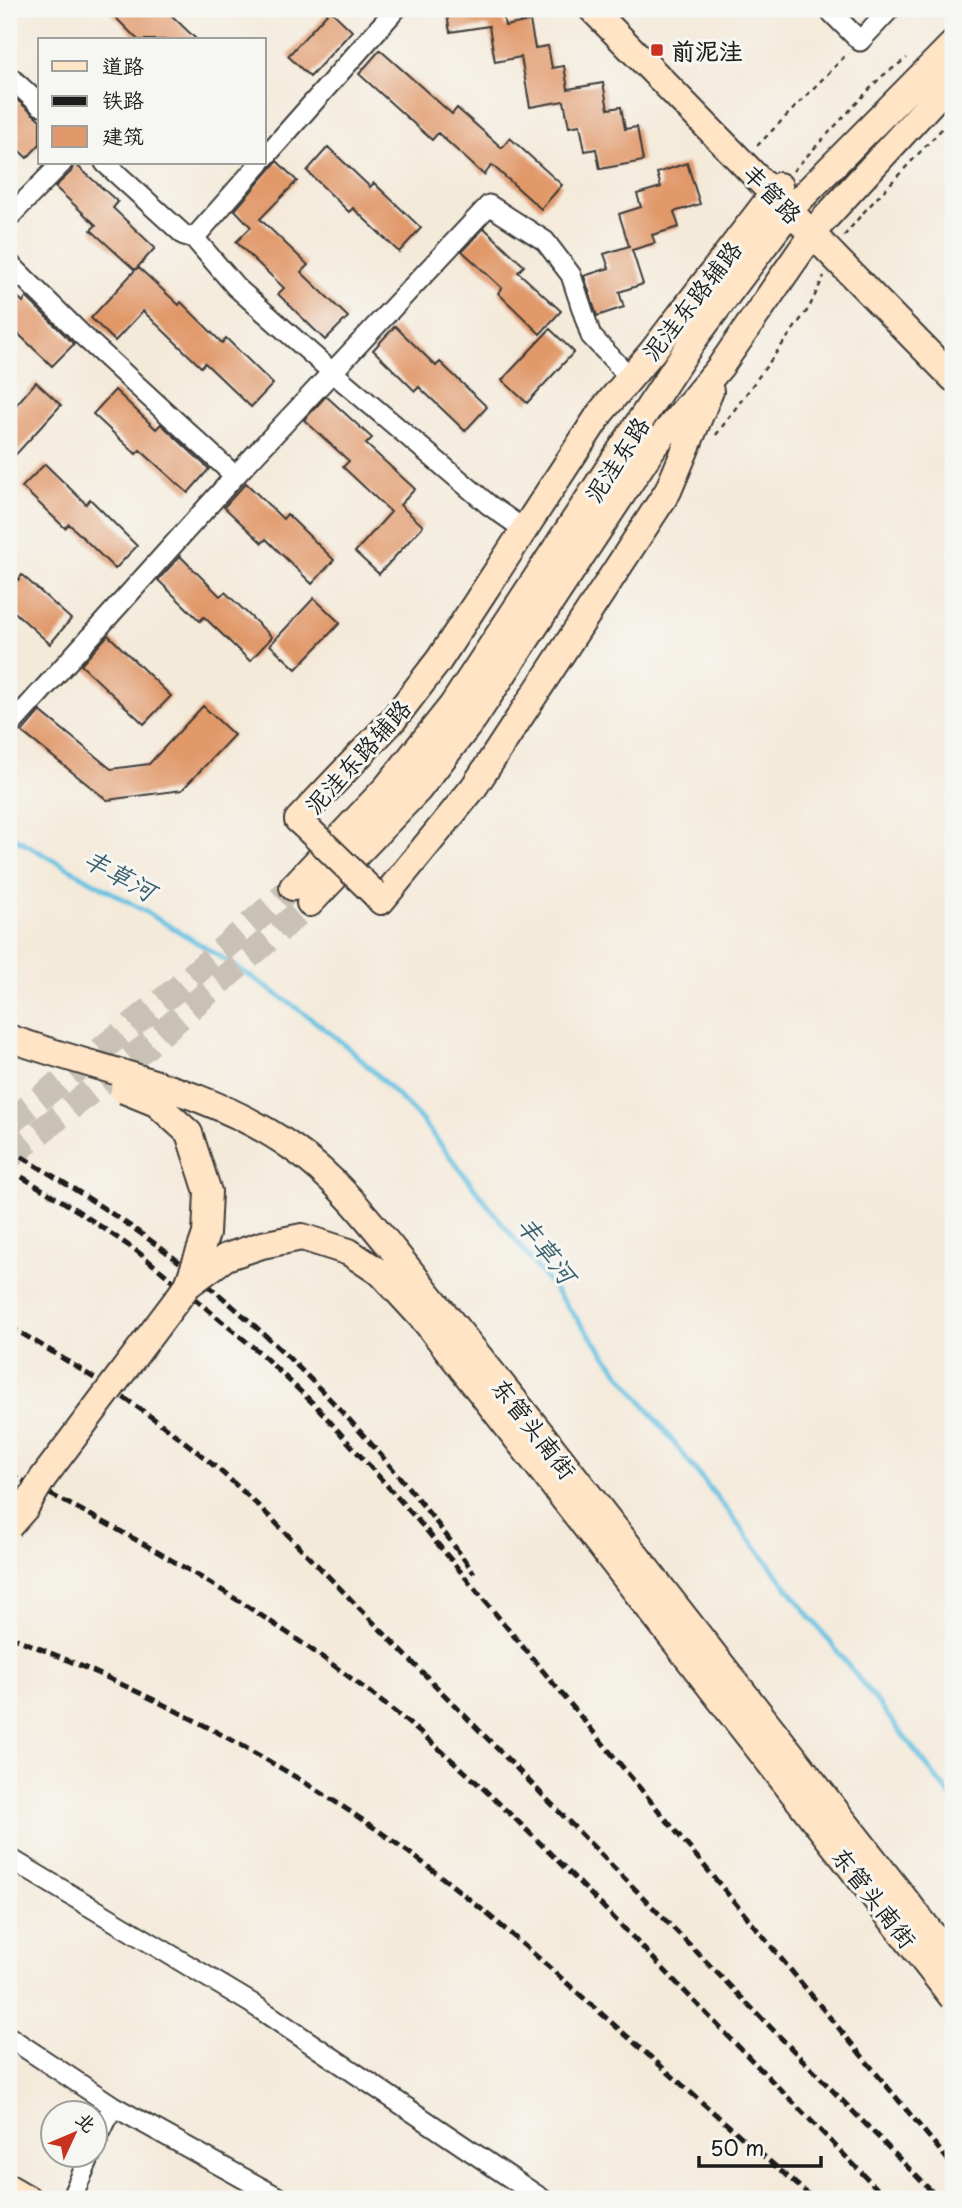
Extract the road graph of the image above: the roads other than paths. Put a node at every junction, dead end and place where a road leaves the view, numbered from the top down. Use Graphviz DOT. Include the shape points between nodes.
graph roads {
  1 [pos="395,9"];
  2 [pos="592,9"];
  3 [pos="607,9"];
  4 [pos="828,9"];
  5 [pos="890,9"];
  6 [pos="953,44"];
  7 [pos="9,76"];
  8 [pos="953,79"];
  9 [pos="38,103"];
  10 [pos="266,156"];
  11 [pos="61,164"];
  12 [pos="106,164"];
  13 [pos="259,164"];
  14 [pos="785,198"];
  15 [pos="9,217"];
  16 [pos="816,230"];
  17 [pos="194,238"];
  18 [pos="9,264"];
  19 [pos="953,361"];
  20 [pos="720,367"];
  21 [pos="622,369"];
  22 [pos="332,372"];
  23 [pos="953,378"];
  24 [pos="235,476"];
  25 [pos="524,530"];
  26 [pos="10,726"];
  27 [pos="17,1041"];
  28 [pos="188,1285"];
  29 [pos="9,1526"];
  30 [pos="9,1858"];
  31 [pos="953,1961"];
  32 [pos="953,1998"];
  33 [pos="9,2037"];
  34 [pos="113,2106"];
  35 [pos="108,2117"];
  36 [pos="84,2170"];
  37 [pos="9,2188"];
  38 [pos="29,2199"];
  39 [pos="71,2199"];
  40 [pos="281,2199"];
  41 [pos="542,2199"];
  1 -- 10 [label="street"];
  2 -- 14 [label="main road, 丰管路"];
  3 -- 14 [label="main road" via="749,154"];
  4 -- 5 [label="street" via="860,41"];
  6 -- 14 [label="main road, 泥洼东路"];
  7 -- 9 [label="street"];
  8 -- 16 [label="main road, 泥洼东路"];
  11 -- 15 [label="street"];
  12 -- 17 [label="street"];
  13 -- 17 [label="street"];
  14 -- 16 [label="main road, 丰管路"];
  14 -- 20 [label="main road, 泥洼东路" via="452,706 302,895 418,790 474,718 654,446"];
  14 -- 25 [label="main road, 泥洼东路辅路" via="601,412"];
  16 -- 19 [label="main road"];
  16 -- 20 [label="main road, 泥洼东路"];
  16 -- 23 [label="main road, 丰管路"];
  17 -- 22 [label="street" via="236,287"];
  18 -- 24 [label="street"];
  20 -- 25 [label="main road, 泥洼东路辅路, bridge" via="668,491 474,787 381,901 298,820 393,720 439,660"];
  21 -- 22 [label="street" via="591,336 571,275 545,241 489,205"];
  22 -- 24 [label="street"];
  22 -- 25 [label="street"];
  24 -- 26 [label="street"];
  27 -- 28 [label="main road, bridge" via="156,1103 189,1133 208,1192 206,1234"];
  27 -- 31 [label="main road, 东管头南街, bridge" via="219,1106 262,1128 324,1172 358,1207 523,1410"];
  28 -- 29 [label="main road, bridge"];
  28 -- 32 [label="main road, 东管头南街, bridge" via="226,1257 302,1237 349,1252 382,1273 426,1322"];
  30 -- 41 [label="street" via="251,2003"];
  33 -- 34 [label="street"];
  34 -- 35 [label="street"];
  34 -- 40 [label="street"];
  36 -- 39 [label="street"];
  37 -- 38 [label="main road"];
}
